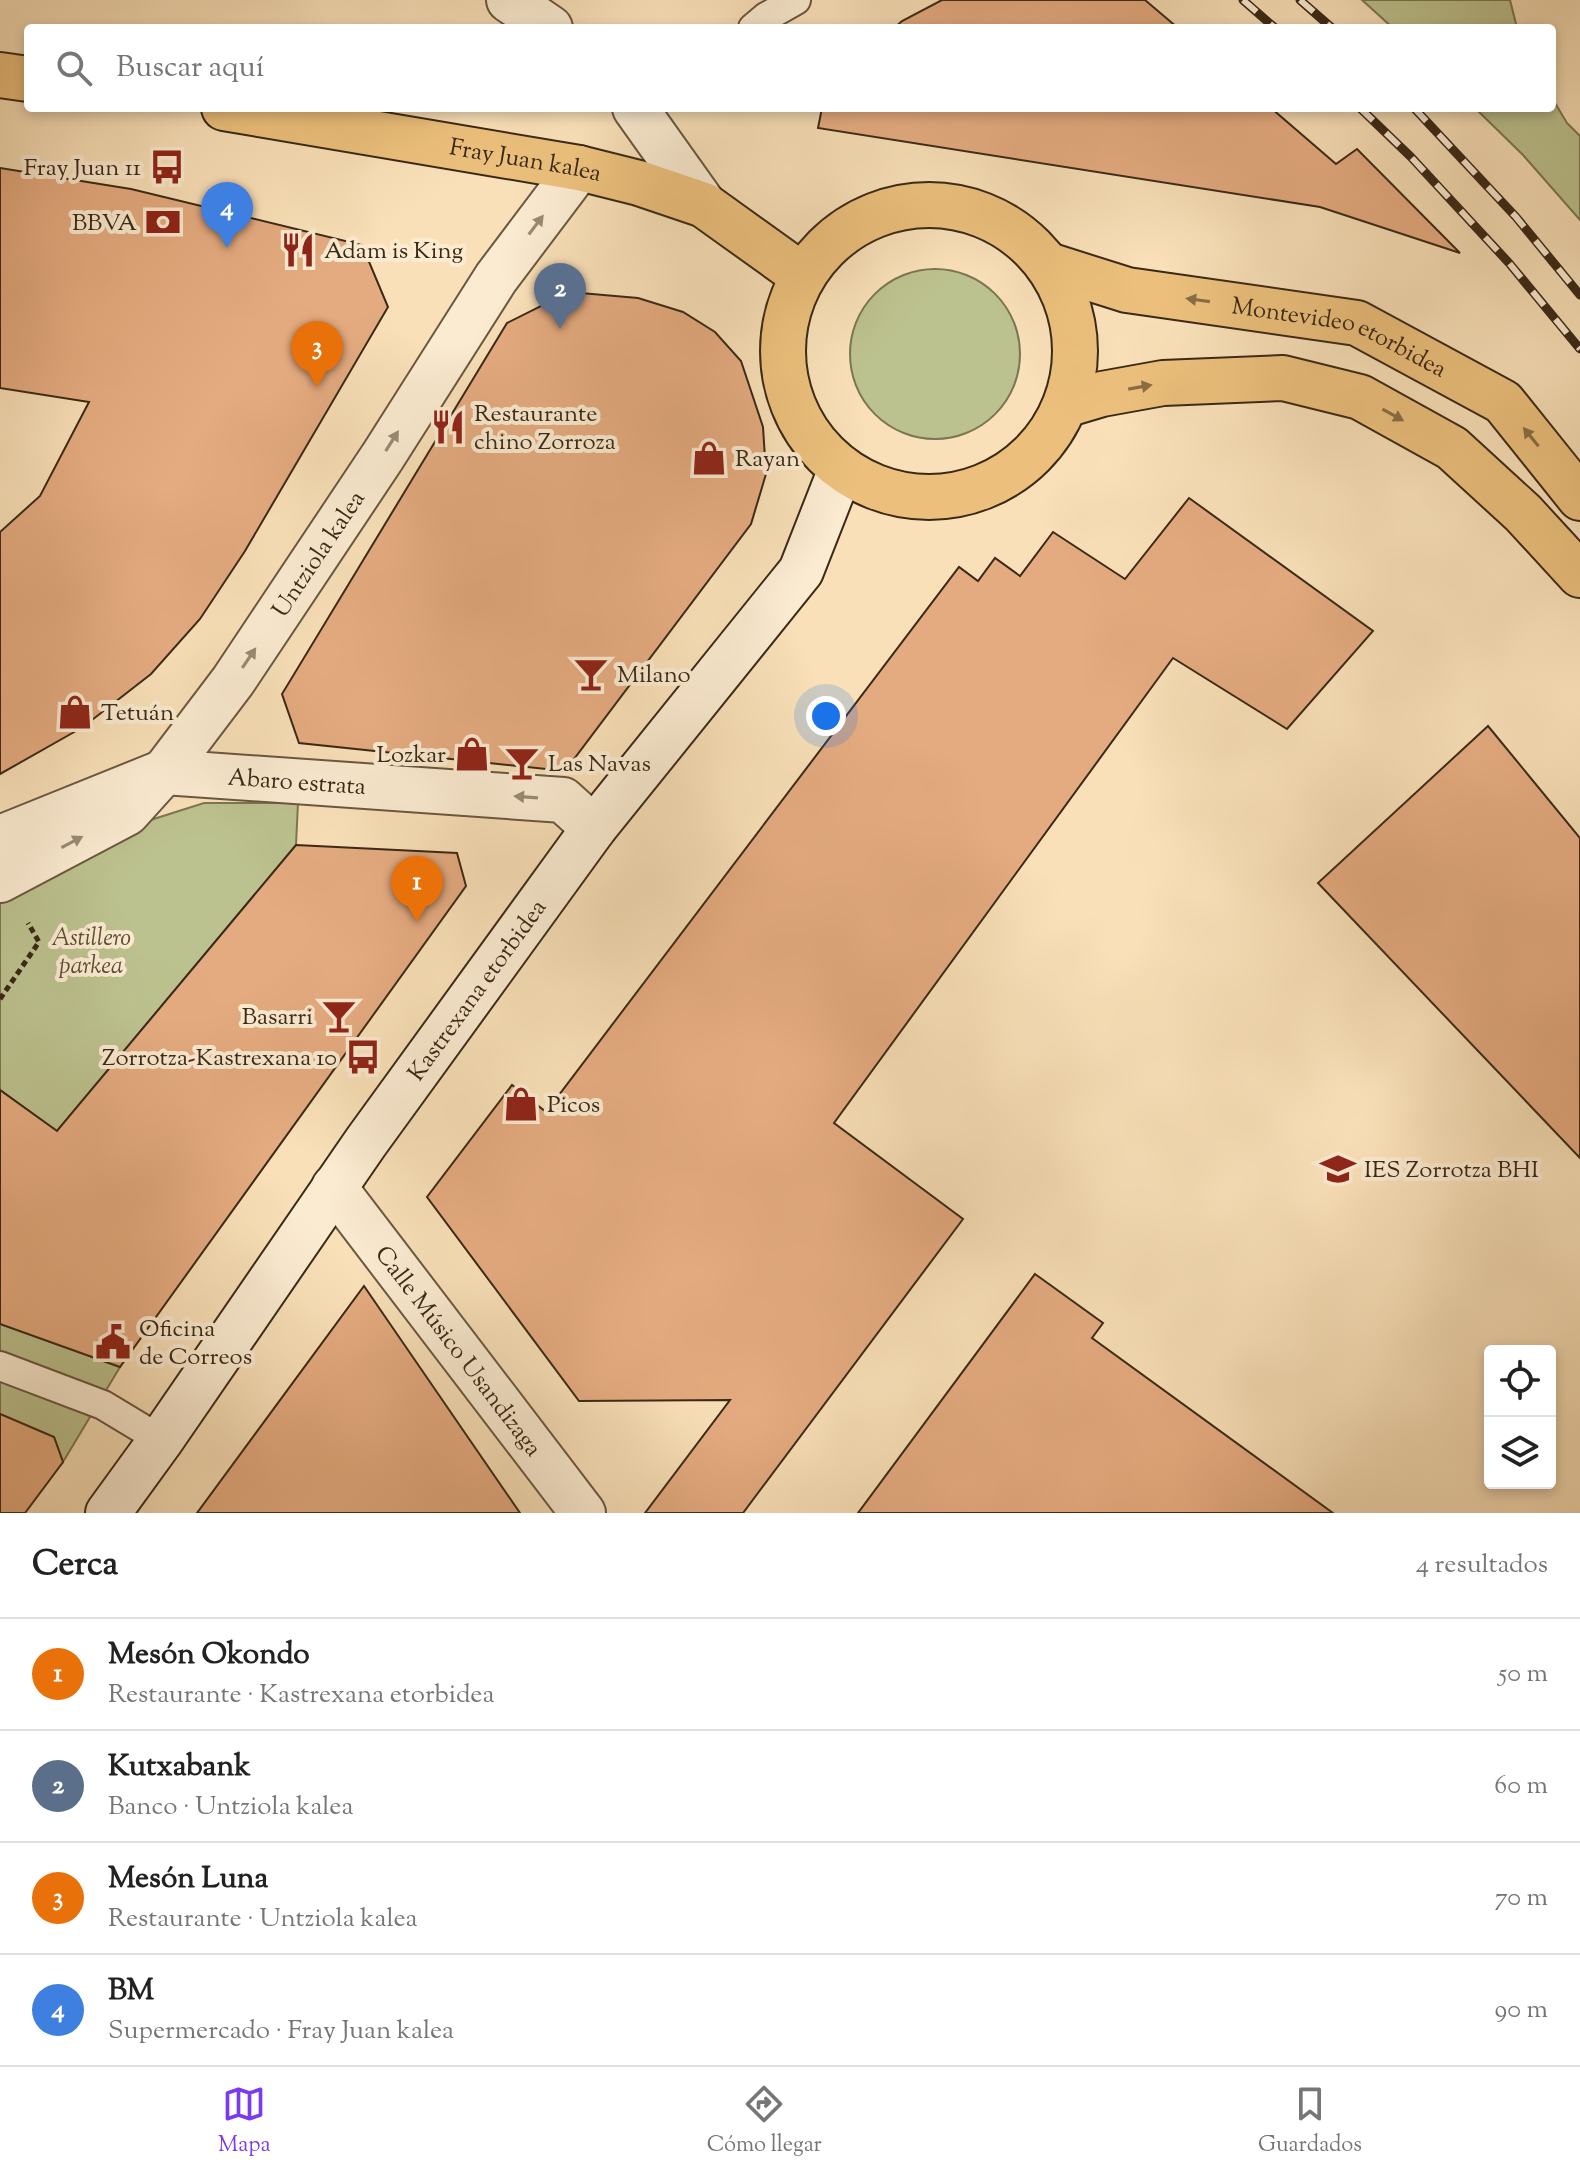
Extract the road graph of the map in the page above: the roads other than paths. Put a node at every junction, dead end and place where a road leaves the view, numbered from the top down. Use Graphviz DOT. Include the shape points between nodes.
graph roads {
  1 [pos="509,0"];
  2 [pos="796,0"];
  3 [pos="544,24"];
  4 [pos="758,24"];
  5 [pos="0,75"];
  6 [pos="24,78"];
  7 [pos="248,112"];
  8 [pos="645,112"];
  9 [pos="579,168"];
  10 [pos="704,205"];
  11 [pos="1048,265"];
  12 [pos="803,276"];
  13 [pos="1065,405"];
  14 [pos="841,469"];
  15 [pos="1580,498"];
  16 [pos="1580,575"];
  17 [pos="164,772"];
  18 [pos="594,828"];
  19 [pos="0,838"];
  20 [pos="11,896"];
  21 [pos="334,1187"];
  22 [pos="0,1366"];
  23 [pos="161,1440"];
  24 [pos="108,1513"];
  25 [pos="583,1513"];
  1 -- 3 [label="street"];
  2 -- 4 [label="lane"];
  5 -- 6 [label="main road"];
  7 -- 9 [label="main road, Fray Juan kalea"];
  8 -- 10 [label="street"];
  9 -- 10 [label="main road, Fray Juan kalea"];
  17 -- 9 [label="street, Untziola kalea, one-way" via="233,681 496,278"];
  10 -- 12 [label="main road, Fray Juan kalea"];
  11 -- 12 [label="main road" via="1014,231 971,210 923,204 875,214 834,239"];
  11 -- 13 [label="main road" via="1070,308 1074,357"];
  15 -- 11 [label="main road, Montevideo etorbidea, one-way" via="1503,402 1357,323 1127,290"];
  12 -- 14 [label="main road" via="786,315 781,358 790,400 810,438"];
  13 -- 14 [label="main road" via="1045,440 1023,462 972,492 926,498 881,490"];
  13 -- 16 [label="main road, Montevideo etorbidea, one-way" via="1163,383 1283,378 1360,397 1452,448"];
  14 -- 18 [label="street, Kastrexana etorbidea" via="801,571"];
  18 -- 17 [label="street, Abaro estrata, one-way" via="563,800"];
  17 -- 19 [label="street, Abaro estrata"];
  20 -- 17 [label="street, Untziola kalea, one-way" via="127,813"];
  18 -- 21 [label="street, Kastrexana etorbidea"];
  21 -- 23 [label="street, Kastrexana etorbidea"];
  21 -- 25 [label="street, Calle Músico Usandizaga"];
  22 -- 23 [label="lane" via="103,1405"];
  23 -- 24 [label="street, Kastrexana etorbidea"];
}
